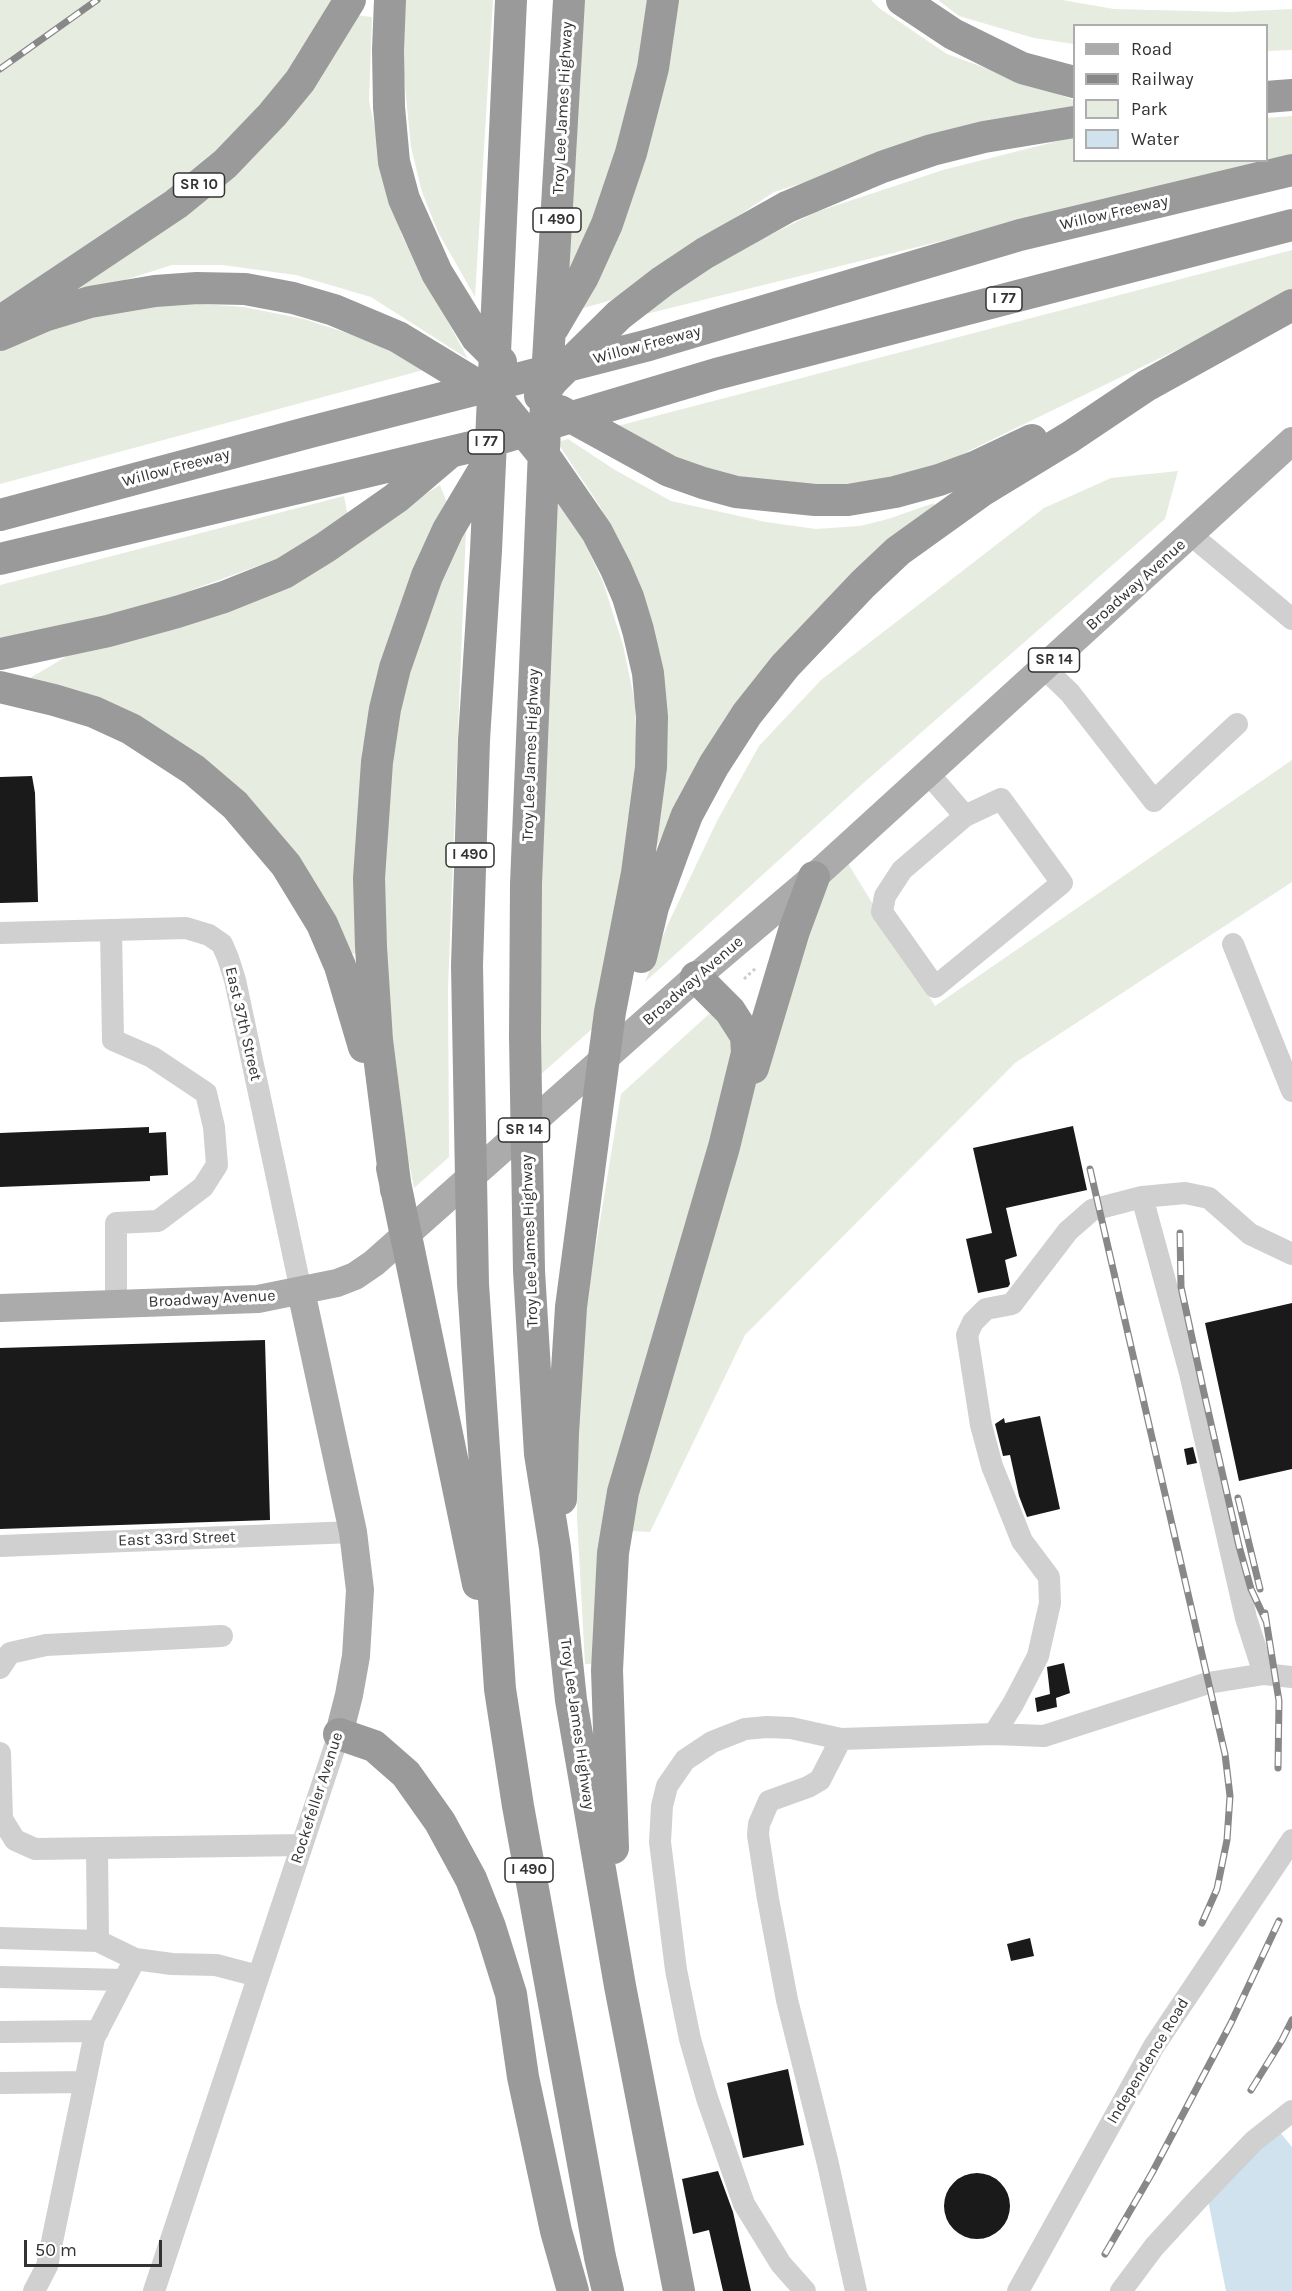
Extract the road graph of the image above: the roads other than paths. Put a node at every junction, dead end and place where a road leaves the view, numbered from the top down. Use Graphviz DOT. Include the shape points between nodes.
graph roads {
  1 [pos="350,0"];
  2 [pos="390,0"];
  3 [pos="511,0"];
  4 [pos="569,0"];
  5 [pos="663,0"];
  6 [pos="902,0"];
  7 [pos="1073,82"];
  8 [pos="1073,122"];
  9 [pos="1292,170"];
  10 [pos="1292,225"];
  11 [pos="1292,304"];
  12 [pos="0,321"];
  13 [pos="0,335"];
  14 [pos="1146,386"];
  15 [pos="1292,441"];
  16 [pos="0,515"];
  17 [pos="1191,535"];
  18 [pos="0,559"];
  19 [pos="1292,619"];
  20 [pos="0,654"];
  21 [pos="1044,668"];
  22 [pos="0,687"];
  23 [pos="1237,724"];
  24 [pos="928,773"];
  25 [pos="965,816"];
  26 [pos="814,877"];
  27 [pos="111,930"];
  28 [pos="0,933"];
  29 [pos="1233,944"];
  30 [pos="686,988"];
  31 [pos="1292,1090"];
  32 [pos="724,1147"];
  33 [pos="587,1185"];
  34 [pos="396,1190"];
  35 [pos="1142,1197"];
  36 [pos="1292,1254"];
  37 [pos="301,1291"];
  38 [pos="116,1304"];
  39 [pos="0,1308"];
  40 [pos="353,1532"];
  41 [pos="0,1546"];
  42 [pos="555,1548"];
  43 [pos="222,1636"];
  44 [pos="0,1668"];
  45 [pos="1264,1674"];
  46 [pos="1292,1677"];
  47 [pos="500,1689"];
  48 [pos="339,1734"];
  49 [pos="994,1734"];
  50 [pos="841,1739"];
  51 [pos="0,1752"];
  52 [pos="1292,1840"];
  53 [pos="302,1845"];
  54 [pos="97,1848"];
  55 [pos="0,1938"];
  56 [pos="98,1941"];
  57 [pos="135,1959"];
  58 [pos="258,1976"];
  59 [pos="0,1977"];
  60 [pos="124,1980"];
  61 [pos="620,1986"];
  62 [pos="98,2031"];
  63 [pos="0,2032"];
  64 [pos="85,2082"];
  65 [pos="0,2083"];
  66 [pos="1292,2111"];
  67 [pos="34,2291"];
  68 [pos="154,2291"];
  69 [pos="573,2291"];
  70 [pos="608,2291"];
  71 [pos="680,2291"];
  72 [pos="804,2291"];
  73 [pos="856,2291"];
  74 [pos="1018,2291"];
  75 [pos="1121,2291"];
  1 -- 12 [label="highway, SR 10" via="300,81 225,164 168,210"];
  2 -- 14 [label="highway" via="389,106 394,162 404,199 437,273 477,338 529,391 573,420 669,471 736,492 788,498 848,500 895,492 977,466"];
  3 -- 47 [label="highway, I 490" via="474,740 467,966 473,1284"];
  4 -- 42 [label="highway, Troy Lee James Highway / I 490" via="547,378 526,884 529,1271 540,1454"];
  5 -- 20 [label="highway" via="653,68 607,224 583,277 548,336 473,432 375,513 284,573 224,597 108,631"];
  6 -- 7 [label="highway" via="953,34 1022,68"];
  8 -- 34 [label="highway" via="984,136 882,167 787,207 705,253 619,315 554,379 478,477 448,530 404,638 385,708 377,762 369,878 370,947"];
  9 -- 16 [label="highway, Willow Freeway" via="1020,235 649,345"];
  10 -- 18 [label="highway, I 77" via="716,374 475,446"];
  11 -- 14 [label="highway"];
  13 -- 33 [label="highway" via="90,302 155,291 245,289 293,298 334,310 398,337 495,396 548,461 597,532 628,597 648,673 652,727 651,767 637,873 610,1012"];
  14 -- 33 [label="highway" via="983,490 898,551 785,666 747,714 687,815 653,907"];
  15 -- 17 [label="main road, Broadway Avenue / SR 14"];
  17 -- 19 [label="street"];
  17 -- 21 [label="main road, Broadway Avenue / SR 14"];
  21 -- 23 [label="street" via="1070,693 1154,801"];
  21 -- 24 [label="main road, Broadway Avenue / SR 14"];
  22 -- 34 [label="highway" via="94,712 162,748 235,805 286,865 322,924 340,966 358,1023"];
  24 -- 25 [label="street"];
  24 -- 26 [label="main road, Broadway Avenue / SR 14"];
  25 -- 25 [label="street" via="1001,799 1062,883 935,987 882,912 885,896 902,870"];
  26 -- 30 [label="main road, Broadway Avenue / SR 14"];
  26 -- 32 [label="highway"];
  27 -- 28 [label="street, East 37th Street"];
  27 -- 37 [label="street, East 37th Street" via="186,928 222,944 235,980"];
  27 -- 38 [label="street" via="113,1040 152,1057 206,1093 214,1127 216,1165 203,1187 158,1221 116,1223"];
  29 -- 31 [label="street"];
  30 -- 32 [label="highway" via="730,1011 746,1036 747,1053"];
  30 -- 37 [label="main road, Broadway Avenue / SR 14" via="374,1263 355,1276"];
  32 -- 61 [label="highway" via="622,1492 613,1553 607,1670"];
  33 -- 42 [label="highway" via="571,1307"];
  34 -- 47 [label="highway"];
  35 -- 36 [label="street" via="1185,1193 1209,1198 1250,1234"];
  35 -- 45 [label="street" via="1190,1373 1246,1618"];
  35 -- 49 [label="street" via="1092,1210 1068,1231 1012,1304 986,1309 967,1335 992,1467 1022,1542 1049,1577 1050,1603 1038,1656"];
  37 -- 38 [label="main road, Broadway Avenue / SR 14" via="258,1299"];
  37 -- 40 [label="main road, Rockefeller Avenue"];
  38 -- 39 [label="main road, Broadway Avenue / SR 14"];
  40 -- 41 [label="street, East 33rd Street"];
  40 -- 48 [label="main road, Rockefeller Avenue" via="360,1590 356,1656"];
  42 -- 61 [label="highway, Troy Lee James Highway / I 490" via="571,1700"];
  43 -- 44 [label="street" via="46,1645 10,1653"];
  45 -- 46 [label="street"];
  45 -- 49 [label="street" via="1208,1683 1044,1736"];
  47 -- 70 [label="highway, I 490"];
  48 -- 53 [label="street, Rockefeller Avenue"];
  48 -- 69 [label="highway" via="374,1746 406,1774 440,1822 471,1879 511,1994 523,2078"];
  49 -- 50 [label="street"];
  50 -- 72 [label="street" via="791,1728 745,1729 712,1742 685,1760 667,1786 662,1806 660,1842 676,1970 707,2098 744,2204 781,2264"];
  50 -- 73 [label="street" via="820,1780 769,1801 758,1835 787,2000"];
  51 -- 54 [label="street" via="2,1819 15,1840 35,1849"];
  52 -- 74 [label="street, Independence Road" via="1154,2046"];
  53 -- 54 [label="street"];
  53 -- 58 [label="street, Rockefeller Avenue"];
  54 -- 56 [label="street"];
  55 -- 56 [label="street"];
  56 -- 57 [label="street"];
  57 -- 58 [label="street" via="216,1965"];
  57 -- 60 [label="street"];
  58 -- 68 [label="street, Rockefeller Avenue"];
  59 -- 60 [label="street"];
  60 -- 62 [label="street"];
  61 -- 71 [label="highway, Troy Lee James Highway / I 490"];
  62 -- 63 [label="street"];
  62 -- 64 [label="street"];
  64 -- 65 [label="street"];
  64 -- 67 [label="street" via="47,2266"];
  66 -- 75 [label="street" via="1254,2141 1199,2198"];
}
